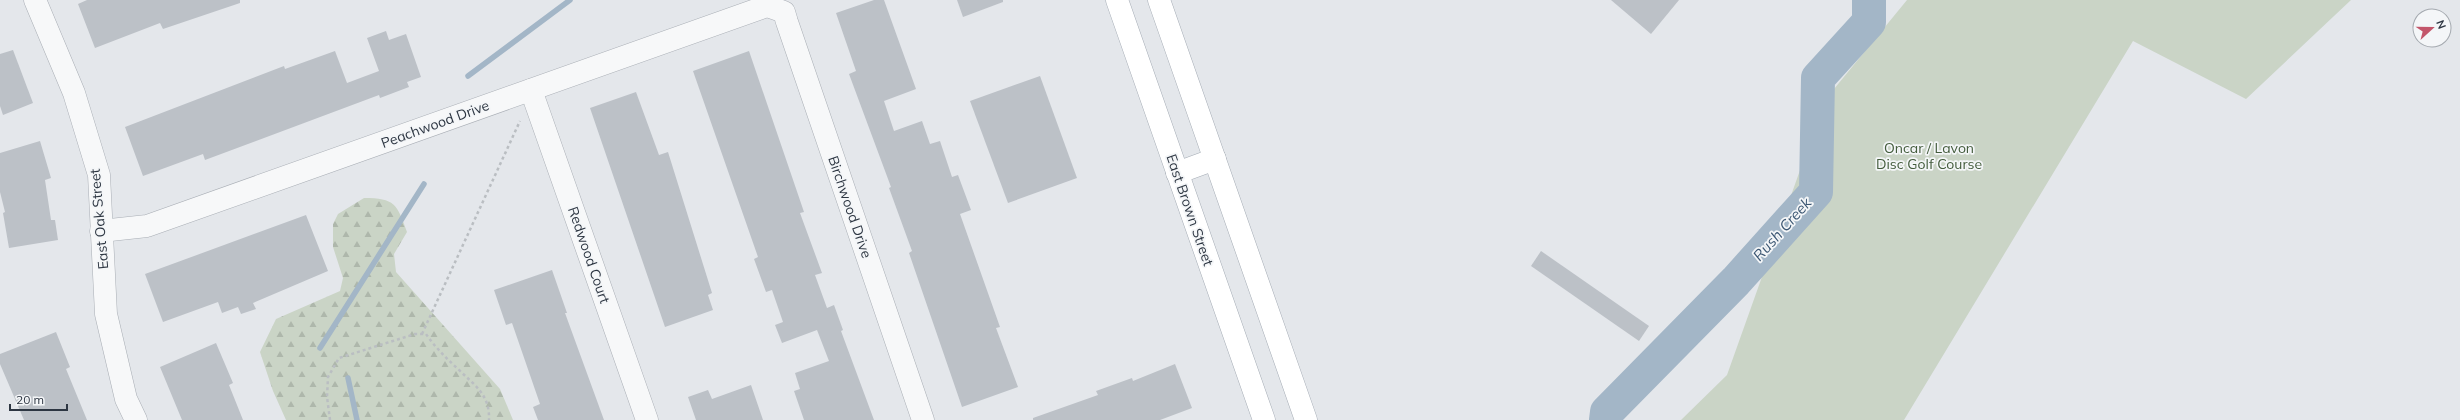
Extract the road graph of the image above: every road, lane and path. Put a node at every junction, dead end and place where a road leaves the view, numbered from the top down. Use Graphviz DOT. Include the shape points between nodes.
graph roads {
  1 [pos="35,0"];
  2 [pos="1117,0"];
  3 [pos="1159,0"];
  4 [pos="766,6"];
  5 [pos="531,90"];
  6 [pos="539,113"];
  7 [pos="1215,159"];
  8 [pos="1178,173"];
  9 [pos="102,231"];
  10 [pos="422,334"];
  11 [pos="136,420"];
  12 [pos="330,420"];
  13 [pos="489,420"];
  14 [pos="648,420"];
  15 [pos="923,420"];
  16 [pos="1264,420"];
  17 [pos="1306,420"];
  1 -- 9 [label="street, East Oak Street" via="74,93 99,175"];
  2 -- 8 [label="main road, East Brown Street"];
  3 -- 7 [label="main road"];
  4 -- 5 [label="street, Peachwood Drive"];
  4 -- 15 [label="street, Birchwood Drive" via="784,12 786,17"];
  5 -- 6 [label="street, Redwood Court"];
  5 -- 9 [label="street, Peachwood Drive" via="147,226"];
  6 -- 10 [label="path" via="520,121"];
  6 -- 14 [label="street, Redwood Court"];
  7 -- 8 [label="main road"];
  7 -- 17 [label="main road"];
  8 -- 16 [label="main road, East Brown Street"];
  9 -- 11 [label="street, East Oak Street" via="106,314 126,399"];
  10 -- 12 [label="path" via="339,358 328,378"];
  10 -- 13 [label="path" via="426,334 459,370 478,386 486,401"];
}
